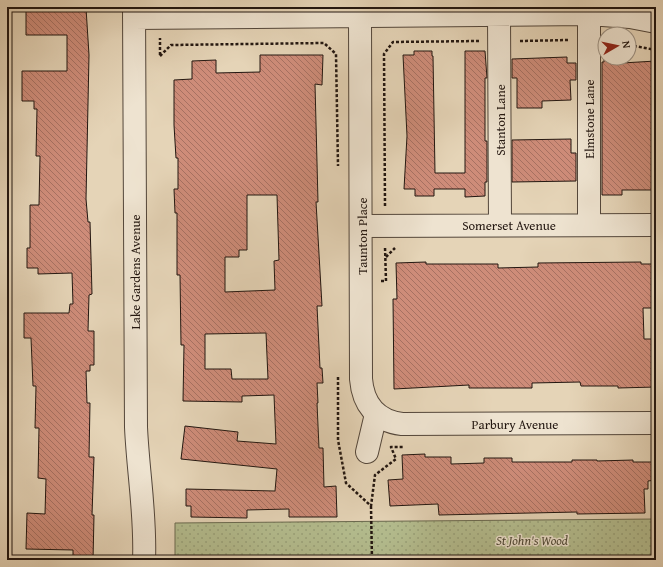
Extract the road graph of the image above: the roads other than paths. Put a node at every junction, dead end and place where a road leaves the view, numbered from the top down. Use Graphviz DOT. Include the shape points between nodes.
graph roads {
  1 [pos="612,11"];
  2 [pos="134,12"];
  3 [pos="499,14"];
  4 [pos="588,14"];
  5 [pos="360,16"];
  6 [pos="656,22"];
  7 [pos="500,225"];
  8 [pos="589,225"];
  9 [pos="656,225"];
  10 [pos="362,226"];
  11 [pos="376,414"];
  12 [pos="656,423"];
  13 [pos="367,452"];
  14 [pos="146,536"];
  15 [pos="144,560"];
  16 [pos="154,560"];
  1 -- 4 [label="street"];
  1 -- 6 [label="street"];
  2 -- 5 [label="street"];
  2 -- 14 [label="street, Lake Gardens Avenue" via="136,427"];
  3 -- 4 [label="street"];
  3 -- 5 [label="street"];
  3 -- 7 [label="street, Stanton Lane"];
  4 -- 8 [label="street, Elmstone Lane"];
  5 -- 10 [label="street, Taunton Place"];
  7 -- 8 [label="street, Somerset Avenue"];
  7 -- 10 [label="street, Somerset Avenue"];
  8 -- 9 [label="street, Somerset Avenue"];
  10 -- 11 [label="street, Taunton Place" via="362,386 367,402"];
  11 -- 12 [label="street, Parbury Avenue" via="386,420 402,424"];
  11 -- 13 [label="street"];
  14 -- 15 [label="street, Lake Gardens Avenue"];
  14 -- 16 [label="street, Lake Gardens Avenue"];
}
